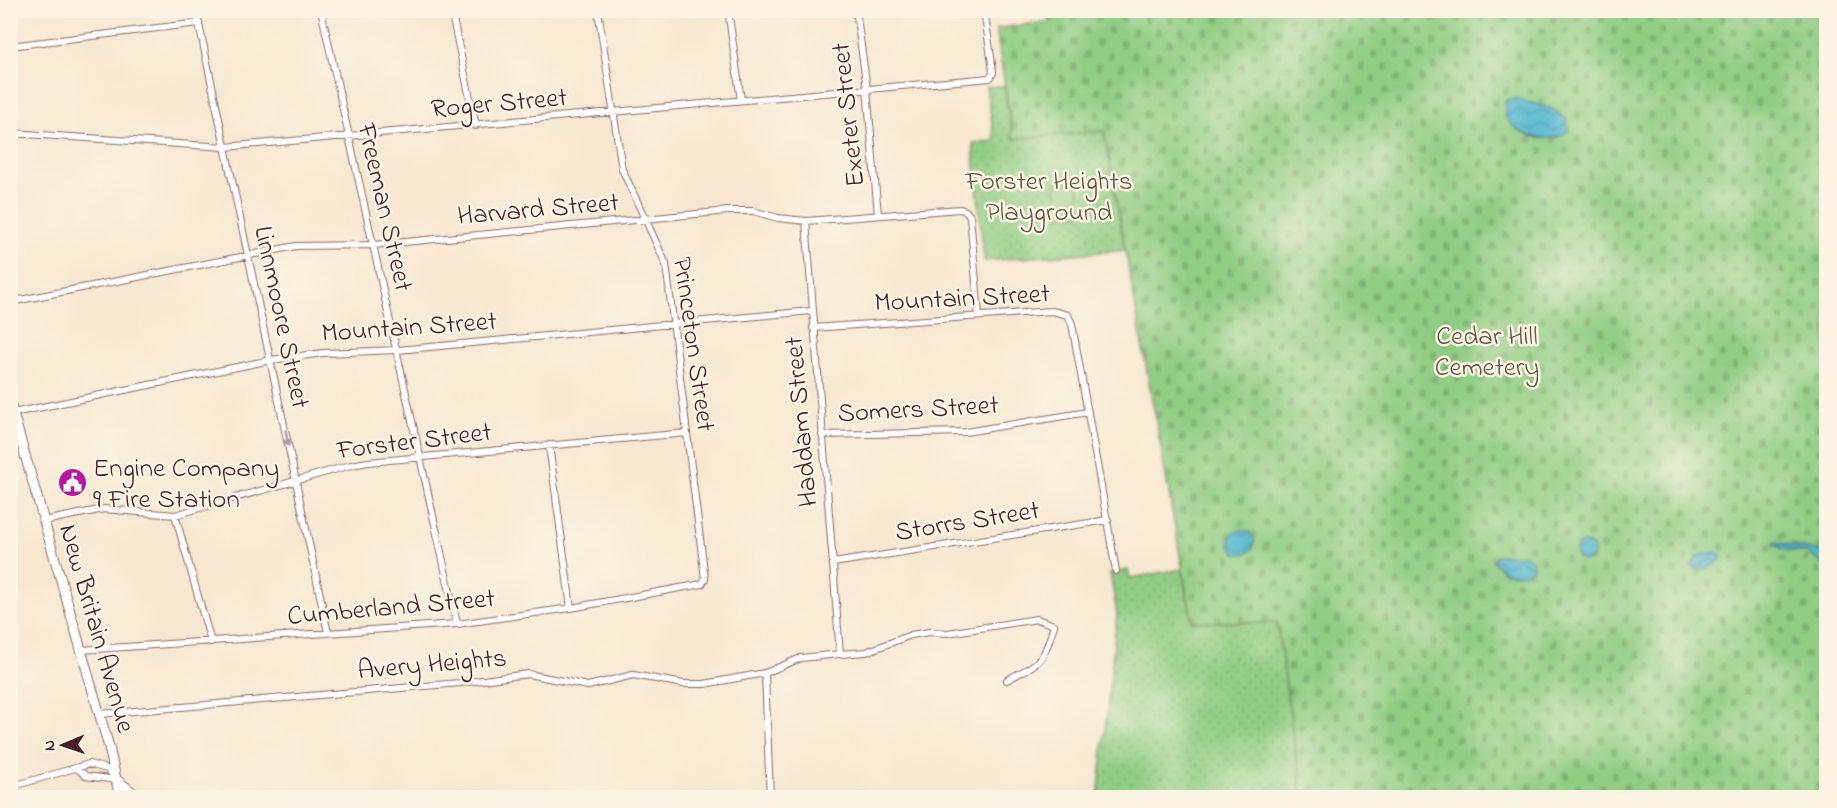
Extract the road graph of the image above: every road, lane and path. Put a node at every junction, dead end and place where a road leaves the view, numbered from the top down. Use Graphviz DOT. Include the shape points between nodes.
graph roads {
  1 [pos="196,10"];
  2 [pos="321,10"];
  3 [pos="451,10"];
  4 [pos="598,10"];
  5 [pos="728,10"];
  6 [pos="856,10"];
  7 [pos="984,10"];
  8 [pos="199,23"];
  9 [pos="10,46"];
  10 [pos="867,89"];
  11 [pos="741,100"];
  12 [pos="613,113"];
  13 [pos="476,126"];
  14 [pos="10,133"];
  15 [pos="349,135"];
  16 [pos="225,147"];
  17 [pos="878,215"];
  18 [pos="644,219"];
  19 [pos="806,221"];
  20 [pos="373,245"];
  21 [pos="249,256"];
  22 [pos="10,302"];
  23 [pos="812,311"];
  24 [pos="979,315"];
  25 [pos="674,325"];
  26 [pos="813,328"];
  27 [pos="398,350"];
  28 [pos="271,360"];
  29 [pos="10,403"];
  30 [pos="1088,412"];
  31 [pos="13,413"];
  32 [pos="687,433"];
  33 [pos="822,435"];
  34 [pos="549,445"];
  35 [pos="421,458"];
  36 [pos="295,481"];
  37 [pos="175,515"];
  38 [pos="1108,520"];
  39 [pos="44,521"];
  40 [pos="833,562"];
  41 [pos="1116,571"];
  42 [pos="702,584"];
  43 [pos="571,608"];
  44 [pos="457,624"];
  45 [pos="328,633"];
  46 [pos="210,642"];
  47 [pos="81,650"];
  48 [pos="840,654"];
  49 [pos="765,673"];
  50 [pos="1007,680"];
  51 [pos="99,714"];
  52 [pos="77,768"];
  53 [pos="117,780"];
  54 [pos="10,787"];
  55 [pos="120,798"];
  56 [pos="140,798"];
  57 [pos="770,798"];
  58 [pos="934,798"];
  59 [pos="946,798"];
  1 -- 8 [label="street, Linnmoore Street"];
  2 -- 15 [label="street, Freeman Street"];
  3 -- 13 [label="street"];
  4 -- 12 [label="street, Princeton Street"];
  5 -- 11 [label="street"];
  6 -- 10 [label="street, Exeter Street"];
  7 -- 10 [label="street, Roger Street" via="993,73 990,78"];
  8 -- 9 [label="street"];
  8 -- 16 [label="street, Linnmoore Street"];
  10 -- 11 [label="street, Roger Street"];
  10 -- 17 [label="street, Exeter Street"];
  11 -- 12 [label="street, Roger Street"];
  12 -- 13 [label="street, Roger Street"];
  12 -- 18 [label="street, Princeton Street" via="622,170"];
  13 -- 15 [label="street, Roger Street"];
  14 -- 16 [label="street, Roger Street"];
  15 -- 16 [label="street, Roger Street"];
  15 -- 20 [label="street, Freeman Street"];
  16 -- 21 [label="street, Linnmoore Street"];
  17 -- 19 [label="street, Harvard Street"];
  17 -- 24 [label="street, Harvard Street" via="960,209 969,213"];
  18 -- 19 [label="street, Harvard Street" via="753,211"];
  18 -- 20 [label="street, Harvard Street"];
  18 -- 25 [label="street, Princeton Street" via="666,264"];
  19 -- 23 [label="street, Haddam Street"];
  20 -- 21 [label="street, Harvard Street" via="296,246"];
  20 -- 27 [label="street, Freeman Street"];
  21 -- 22 [label="street, Harvard Street"];
  21 -- 28 [label="street, Linnmoore Street"];
  23 -- 25 [label="street, Mountain Street"];
  23 -- 26 [label="street, Haddam Street"];
  24 -- 26 [label="street, Mountain Street"];
  24 -- 30 [label="street, Mountain Street" via="1052,311 1068,315"];
  25 -- 27 [label="street, Mountain Street"];
  25 -- 32 [label="street, Princeton Street"];
  26 -- 33 [label="street, Haddam Street"];
  27 -- 28 [label="street, Mountain Street"];
  27 -- 35 [label="street, Freeman Street"];
  28 -- 31 [label="street, Mountain Street"];
  28 -- 36 [label="street, Linnmoore Street, one-way"];
  29 -- 31 [label="main road, New Britain Avenue"];
  30 -- 33 [label="street, Somers Street" via="965,432"];
  30 -- 38 [label="street, Mountain Street"];
  31 -- 39 [label="main road, New Britain Avenue"];
  32 -- 34 [label="street, Forster Street"];
  32 -- 42 [label="street, Princeton Street" via="705,579"];
  33 -- 40 [label="street, Haddam Street"];
  34 -- 35 [label="street, Forster Street"];
  34 -- 43 [label="street"];
  35 -- 36 [label="street, Forster Street" via="351,465"];
  35 -- 44 [label="street, Freeman Street"];
  36 -- 37 [label="street, Forster Street"];
  36 -- 45 [label="street, Linnmoore Street"];
  37 -- 39 [label="street, Forster Street" via="104,509"];
  37 -- 46 [label="street"];
  38 -- 40 [label="street, Storrs Street"];
  38 -- 41 [label="street, Mountain Street"];
  39 -- 47 [label="main road, New Britain Avenue"];
  40 -- 48 [label="street, Haddam Street"];
  42 -- 43 [label="street, Cumberland Street"];
  43 -- 44 [label="street, Cumberland Street"];
  44 -- 45 [label="street, Cumberland Street"];
  45 -- 46 [label="street, Cumberland Street"];
  46 -- 47 [label="street, Cumberland Street"];
  47 -- 51 [label="main road, New Britain Avenue"];
  48 -- 49 [label="street, Avery Heights" via="801,658"];
  48 -- 50 [label="street, Avery Heights" via="866,652 929,632 948,633 1037,619 1054,625 1046,654 1035,665"];
  49 -- 51 [label="street, Avery Heights" via="704,684 633,675 588,686 528,675"];
  49 -- 57 [label="street"];
  51 -- 53 [label="main road, New Britain Avenue"];
  52 -- 53 [label="street" via="86,776"];
  52 -- 53 [label="street" via="89,764 107,769"];
  52 -- 54 [label="street"];
  53 -- 55 [label="main road, New Britain Avenue"];
  53 -- 56 [label="main road"];
  58 -- 59 [label="street"];
}
